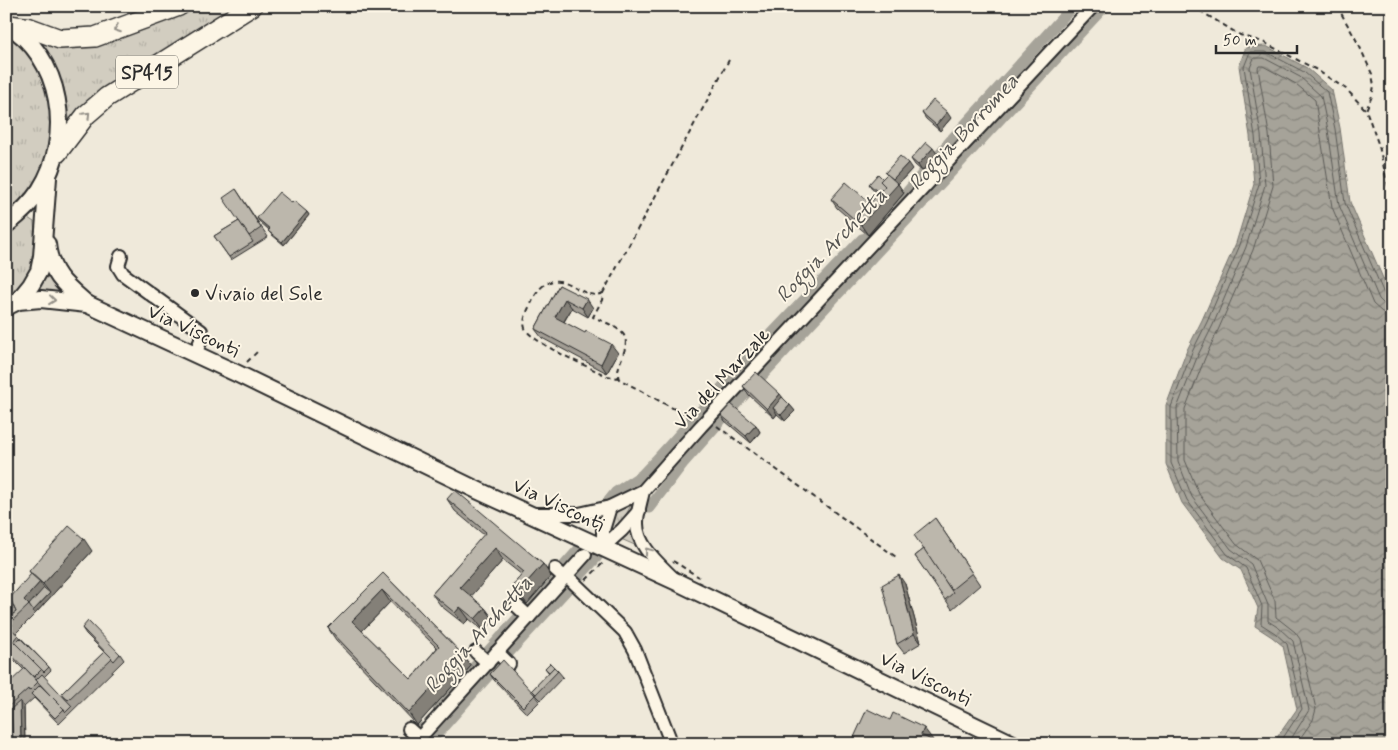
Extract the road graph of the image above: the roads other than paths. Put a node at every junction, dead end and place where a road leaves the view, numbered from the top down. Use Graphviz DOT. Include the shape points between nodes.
graph roads {
  1 [pos="179,6"];
  2 [pos="252,6"];
  3 [pos="1093,6"];
  4 [pos="8,25"];
  5 [pos="57,153"];
  6 [pos="49,174"];
  7 [pos="6,225"];
  8 [pos="45,226"];
  9 [pos="121,256"];
  10 [pos="12,304"];
  11 [pos="87,304"];
  12 [pos="195,354"];
  13 [pos="643,491"];
  14 [pos="610,507"];
  15 [pos="639,511"];
  16 [pos="530,514"];
  17 [pos="603,547"];
  18 [pos="585,555"];
  19 [pos="555,569"];
  20 [pos="566,577"];
  21 [pos="677,582"];
  22 [pos="517,606"];
  23 [pos="529,617"];
  24 [pos="476,652"];
  25 [pos="497,652"];
  26 [pos="488,663"];
  27 [pos="510,664"];
  28 [pos="409,729"];
  29 [pos="670,737"];
  30 [pos="416,741"];
  31 [pos="1013,744"];
  1 -- 4 [label="highway, SP415, one-way" via="95,37 60,39 30,28"];
  5 -- 2 [label="highway, SP415, one-way" via="86,115 107,97"];
  3 -- 13 [label="street, Via del Marzale"];
  4 -- 5 [label="main road, SP415" via="31,44 55,86 60,132"];
  5 -- 6 [label="main road, SP415"];
  6 -- 7 [label="main road, SP415" via="25,210"];
  6 -- 8 [label="main road"];
  8 -- 10 [label="main road" via="39,271 31,285"];
  8 -- 11 [label="main road" via="48,259 62,282"];
  9 -- 12 [label="street" via="118,266 123,274 201,331"];
  10 -- 11 [label="main road, one-way" via="41,299"];
  11 -- 12 [label="main road, Via Visconti"];
  12 -- 16 [label="main road, Via Visconti"];
  13 -- 14 [label="street, Via del Marzale"];
  13 -- 15 [label="street"];
  14 -- 16 [label="street, Via del Marzale" via="579,514"];
  14 -- 17 [label="street" via="603,530"];
  15 -- 17 [label="street"];
  21 -- 15 [label="street, one-way" via="646,550 636,524"];
  16 -- 17 [label="main road, Via Visconti"];
  17 -- 21 [label="main road, Via Visconti"];
  18 -- 20 [label="street"];
  19 -- 20 [label="street"];
  20 -- 23 [label="street"];
  20 -- 29 [label="street" via="625,632"];
  21 -- 31 [label="main road, Via Visconti"];
  22 -- 23 [label="street"];
  23 -- 25 [label="street"];
  24 -- 26 [label="street"];
  25 -- 26 [label="street"];
  25 -- 27 [label="street"];
  26 -- 30 [label="street"];
  28 -- 30 [label="street"];
}
